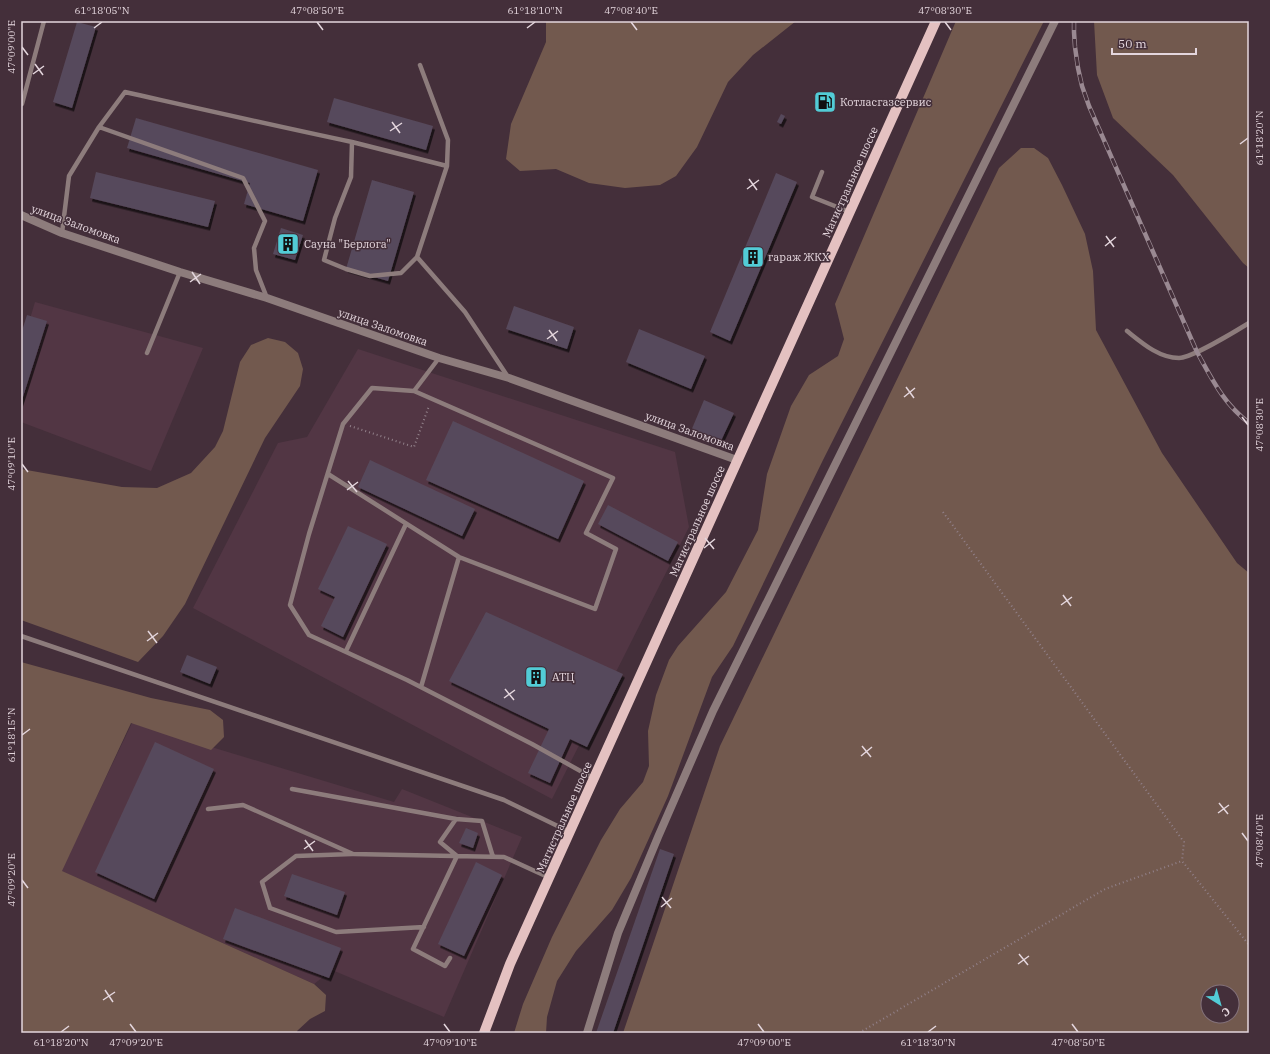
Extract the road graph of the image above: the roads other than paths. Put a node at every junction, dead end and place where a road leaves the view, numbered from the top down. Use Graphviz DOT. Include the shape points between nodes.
graph roads {
  1 [pos="44,21"];
  2 [pos="936,21"];
  3 [pos="1055,21"];
  4 [pos="420,65"];
  5 [pos="21,104"];
  6 [pos="99,127"];
  7 [pos="352,142"];
  8 [pos="447,166"];
  9 [pos="822,172"];
  10 [pos="850,212"];
  11 [pos="21,215"];
  12 [pos="62,233"];
  13 [pos="417,257"];
  14 [pos="180,272"];
  15 [pos="267,298"];
  16 [pos="1249,323"];
  17 [pos="1127,331"];
  18 [pos="147,353"];
  19 [pos="440,358"];
  20 [pos="509,378"];
  21 [pos="414,391"];
  22 [pos="737,460"];
  23 [pos="328,474"];
  24 [pos="406,524"];
  25 [pos="459,557"];
  26 [pos="21,636"];
  27 [pos="346,652"];
  28 [pos="421,687"];
  29 [pos="593,778"];
  30 [pos="292,789"];
  31 [pos="208,809"];
  32 [pos="456,819"];
  33 [pos="570,832"];
  34 [pos="353,854"];
  35 [pos="457,856"];
  36 [pos="493,857"];
  37 [pos="550,878"];
  38 [pos="424,927"];
  39 [pos="450,958"];
  40 [pos="484,1033"];
  41 [pos="587,1033"];
  1 -- 5 [label="lane"];
  2 -- 10 [label="main road, Магистральное шоссе"];
  3 -- 41 [label="street" via="713,711 618,933"];
  4 -- 8 [label="lane" via="448,140"];
  6 -- 7 [label="lane" via="125,92"];
  6 -- 12 [label="lane" via="69,176"];
  6 -- 15 [label="lane" via="243,178 265,221 254,248 256,270"];
  7 -- 8 [label="lane"];
  7 -- 13 [label="lane" via="351,177 335,218 324,260 370,276 400,273"];
  8 -- 13 [label="lane"];
  9 -- 10 [label="lane" via="812,197"];
  10 -- 22 [label="main road, Магистральное шоссе"];
  11 -- 12 [label="street, улица Заломовка"];
  12 -- 14 [label="street, улица Заломовка"];
  13 -- 20 [label="lane" via="464,312"];
  14 -- 15 [label="street, улица Заломовка"];
  14 -- 18 [label="lane"];
  15 -- 19 [label="street, улица Заломовка"];
  16 -- 17 [label="lane" via="1181,358 1168,356 1147,347"];
  19 -- 20 [label="street, улица Заломовка"];
  19 -- 21 [label="lane"];
  20 -- 22 [label="street, улица Заломовка"];
  21 -- 23 [label="lane" via="372,388 343,424"];
  21 -- 25 [label="lane" via="613,478 586,533 616,549 595,609"];
  22 -- 29 [label="main road, Магистральное шоссе"];
  23 -- 24 [label="lane"];
  23 -- 27 [label="lane" via="290,605 310,635"];
  24 -- 25 [label="lane"];
  24 -- 27 [label="lane"];
  25 -- 28 [label="lane"];
  26 -- 33 [label="lane" via="504,800"];
  27 -- 28 [label="lane"];
  28 -- 29 [label="lane"];
  29 -- 33 [label="main road, Магистральное шоссе"];
  30 -- 32 [label="lane"];
  31 -- 34 [label="lane" via="243,805"];
  32 -- 35 [label="lane" via="440,842"];
  32 -- 36 [label="lane" via="482,821"];
  33 -- 37 [label="main road, Магистральное шоссе"];
  34 -- 35 [label="lane"];
  34 -- 38 [label="lane" via="296,856 262,882 270,908 336,932"];
  35 -- 36 [label="lane"];
  35 -- 38 [label="lane"];
  36 -- 37 [label="lane" via="504,857"];
  37 -- 40 [label="main road, Магистральное шоссе" via="510,964"];
  38 -- 39 [label="lane" via="414,949 445,966"];
}
